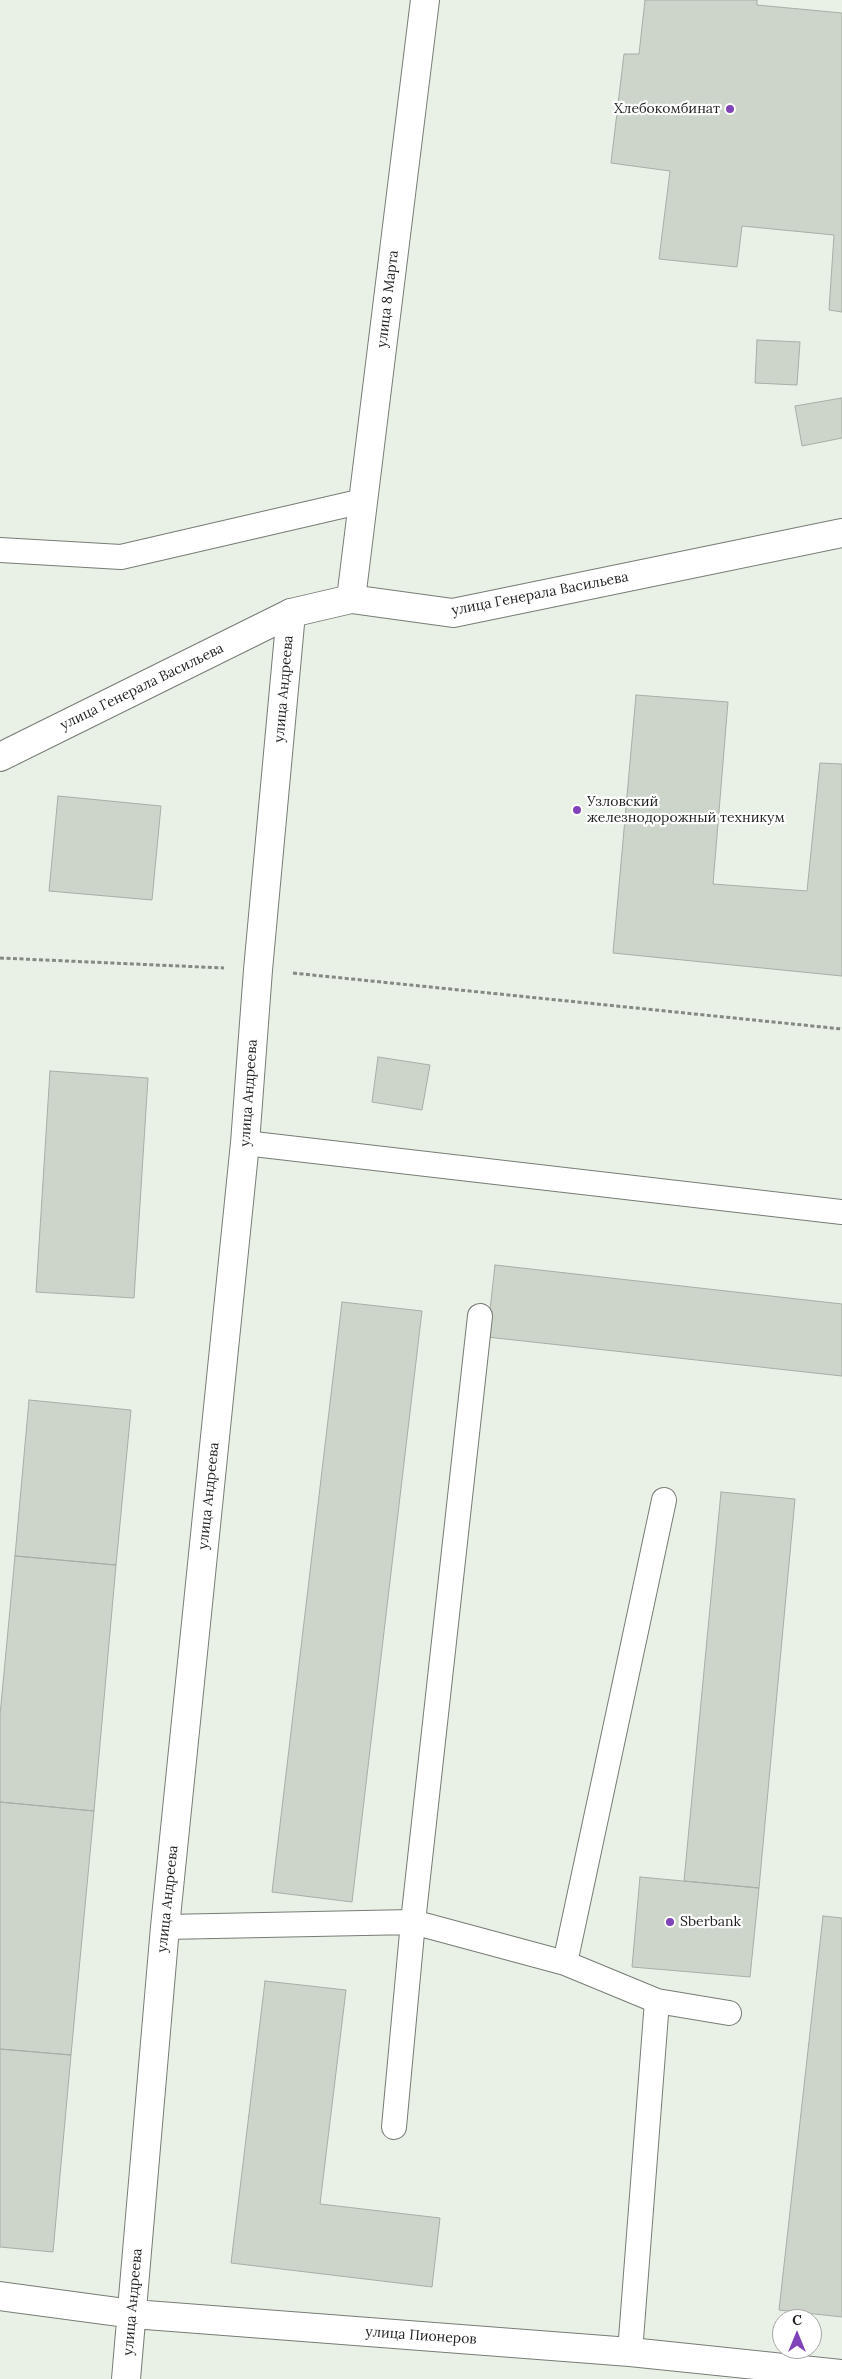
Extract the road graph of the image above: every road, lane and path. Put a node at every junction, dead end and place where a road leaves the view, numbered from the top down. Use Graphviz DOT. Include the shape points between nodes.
graph roads {
  1 [pos="425,0"];
  2 [pos="363,501"];
  3 [pos="842,533"];
  4 [pos="0,550"];
  5 [pos="351,599"];
  6 [pos="291,613"];
  7 [pos="0,757"];
  8 [pos="0,958"];
  9 [pos="258,970"];
  10 [pos="842,1028"];
  11 [pos="245,1143"];
  12 [pos="842,1212"];
  13 [pos="480,1316"];
  14 [pos="664,1500"];
  15 [pos="413,1922"];
  16 [pos="165,1927"];
  17 [pos="565,1962"];
  18 [pos="657,2001"];
  19 [pos="729,2013"];
  20 [pos="394,2127"];
  21 [pos="0,2296"];
  22 [pos="133,2314"];
  23 [pos="630,2352"];
  24 [pos="828,2375"];
  25 [pos="126,2379"];
  1 -- 2 [label="street, улица 8 Марта"];
  2 -- 4 [label="lane" via="122,557"];
  2 -- 5 [label="street, улица 8 Марта"];
  3 -- 5 [label="street, улица Генерала Васильева" via="453,613"];
  5 -- 6 [label="street, улица Генерала Васильева"];
  6 -- 7 [label="street, улица Генерала Васильева"];
  6 -- 9 [label="street, улица Андреева"];
  8 -- 9 [label="path"];
  9 -- 10 [label="path"];
  9 -- 11 [label="street, улица Андреева"];
  11 -- 12 [label="lane"];
  11 -- 16 [label="street, улица Андреева"];
  13 -- 15 [label="lane"];
  14 -- 17 [label="lane"];
  15 -- 16 [label="lane"];
  15 -- 17 [label="lane"];
  15 -- 20 [label="lane"];
  16 -- 22 [label="street, улица Андреева"];
  17 -- 18 [label="lane"];
  18 -- 19 [label="lane"];
  18 -- 23 [label="lane"];
  21 -- 22 [label="street, улица Пионеров"];
  22 -- 23 [label="street, улица Пионеров"];
  22 -- 25 [label="street, улица Андреева"];
  23 -- 24 [label="street, улица Пионеров"];
}
